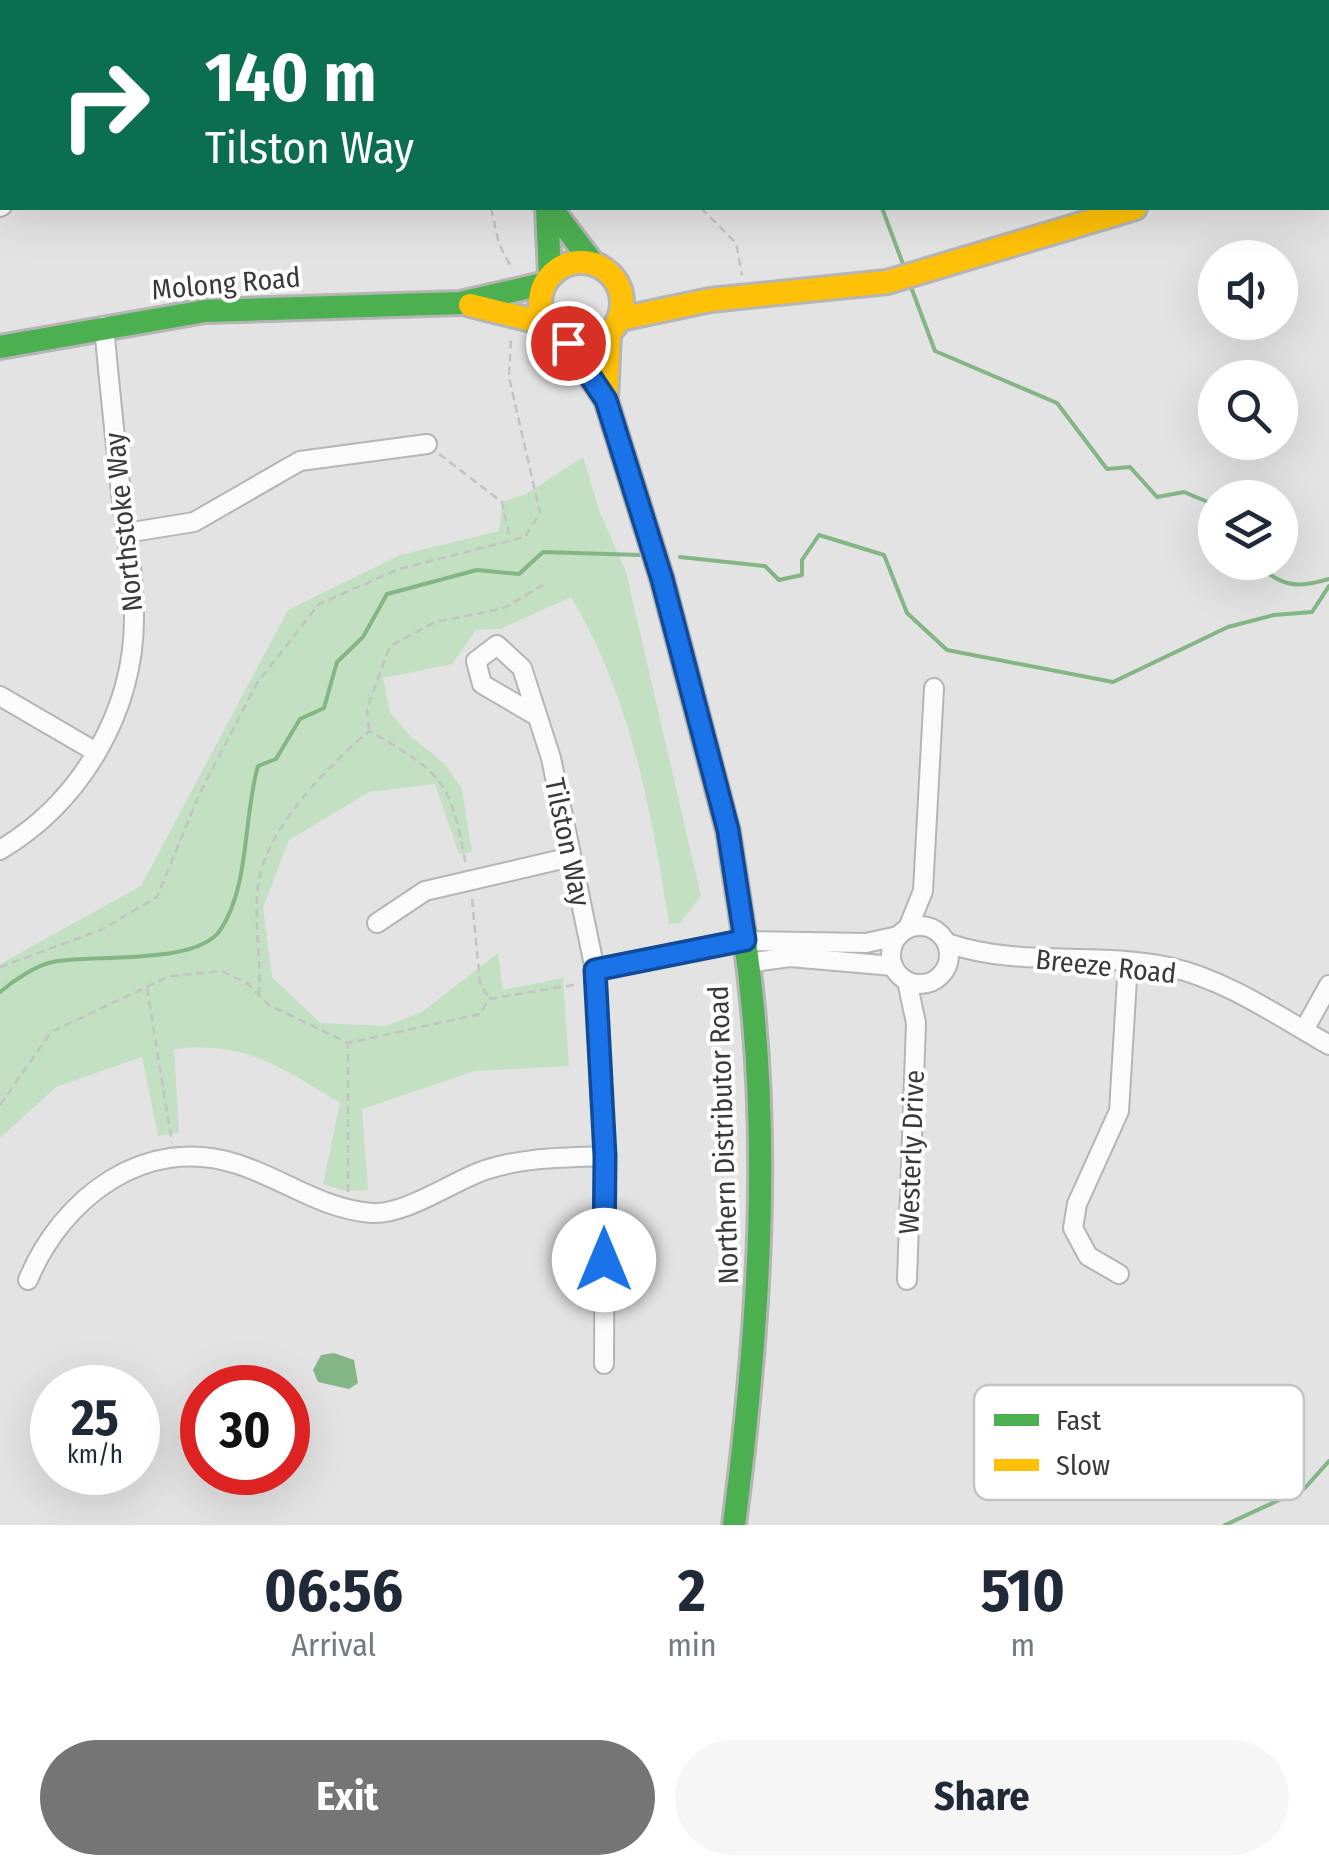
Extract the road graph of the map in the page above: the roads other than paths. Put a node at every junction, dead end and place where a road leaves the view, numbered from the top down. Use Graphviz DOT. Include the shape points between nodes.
graph roads {
  1 [pos="549,210"];
  2 [pos="551,210"];
  3 [pos="1127,210"];
  4 [pos="592,262"];
  5 [pos="546,280"];
  6 [pos="636,286"];
  7 [pos="710,300"];
  8 [pos="460,303"];
  9 [pos="544,323"];
  10 [pos="104,326"];
  11 [pos="615,326"];
  12 [pos="568,343"];
  13 [pos="0,348"];
  14 [pos="606,400"];
  15 [pos="427,444"];
  16 [pos="126,534"];
  17 [pos="934,688"];
  18 [pos="0,696"];
  19 [pos="534,716"];
  20 [pos="96,752"];
  21 [pos="0,850"];
  22 [pos="571,857"];
  23 [pos="923,890"];
  24 [pos="377,923"];
  25 [pos="903,932"];
  26 [pos="941,936"];
  27 [pos="746,952"];
  28 [pos="987,957"];
  29 [pos="1128,962"];
  30 [pos="893,966"];
  31 [pos="595,975"];
  32 [pos="938,977"];
  33 [pos="907,981"];
  34 [pos="1329,985"];
  35 [pos="916,1023"];
  36 [pos="1304,1030"];
  37 [pos="1329,1045"];
  38 [pos="605,1156"];
  39 [pos="1119,1274"];
  40 [pos="28,1280"];
  41 [pos="906,1280"];
  42 [pos="604,1364"];
  43 [pos="734,1525"];
  1 -- 5 [label="main road"];
  2 -- 4 [label="main road"];
  3 -- 7 [label="main road" via="887,282"];
  4 -- 5 [label="main road" via="574,261"];
  4 -- 6 [label="main road"];
  5 -- 8 [label="main road, Molong Road"];
  5 -- 9 [label="main road" via="539,306"];
  6 -- 7 [label="main road"];
  6 -- 11 [label="main road"];
  7 -- 11 [label="main road"];
  8 -- 9 [label="main road, Molong Road"];
  8 -- 10 [label="main road, Molong Road" via="291,306"];
  9 -- 12 [label="main road"];
  10 -- 13 [label="main road, Molong Road"];
  10 -- 16 [label="street, Northstoke Way"];
  11 -- 12 [label="main road" via="589,344"];
  11 -- 14 [label="main road, Northern Distributor Road"];
  12 -- 14 [label="main road, Northern Distributor Road"];
  14 -- 27 [label="main road, Northern Distributor Road" via="720,796"];
  15 -- 16 [label="street" via="300,461 194,522"];
  16 -- 20 [label="street, Northstoke Way" via="132,637 126,683"];
  17 -- 23 [label="street"];
  18 -- 20 [label="street"];
  19 -- 22 [label="street, Tilston Way" via="551,758"];
  20 -- 21 [label="street, Northstoke Way" via="61,804"];
  22 -- 24 [label="street" via="425,891"];
  22 -- 31 [label="street, Tilston Way"];
  23 -- 25 [label="street"];
  23 -- 26 [label="street"];
  25 -- 26 [label="street"];
  25 -- 27 [label="street" via="866,943"];
  25 -- 30 [label="street" via="892,945"];
  26 -- 28 [label="street, Breeze Road"];
  26 -- 32 [label="street"];
  27 -- 30 [label="street"];
  27 -- 31 [label="street"];
  27 -- 43 [label="main road, Northern Distributor Road" via="759,1252 753,1374"];
  28 -- 29 [label="street, Breeze Road"];
  28 -- 32 [label="street, Breeze Road"];
  29 -- 36 [label="street, Breeze Road" via="1201,978"];
  29 -- 39 [label="street" via="1119,1110 1072,1228 1088,1256"];
  30 -- 33 [label="street"];
  31 -- 38 [label="street, Tilston Way"];
  32 -- 33 [label="street"];
  32 -- 35 [label="street, Westerly Drive"];
  33 -- 35 [label="street, Westerly Drive"];
  34 -- 36 [label="street"];
  35 -- 41 [label="street, Westerly Drive"];
  36 -- 37 [label="street, Breeze Road"];
  38 -- 40 [label="street" via="517,1160 376,1213 302,1195 237,1164 174,1154 128,1170 81,1199 43,1244"];
  38 -- 42 [label="street, Tilston Way"];
}
